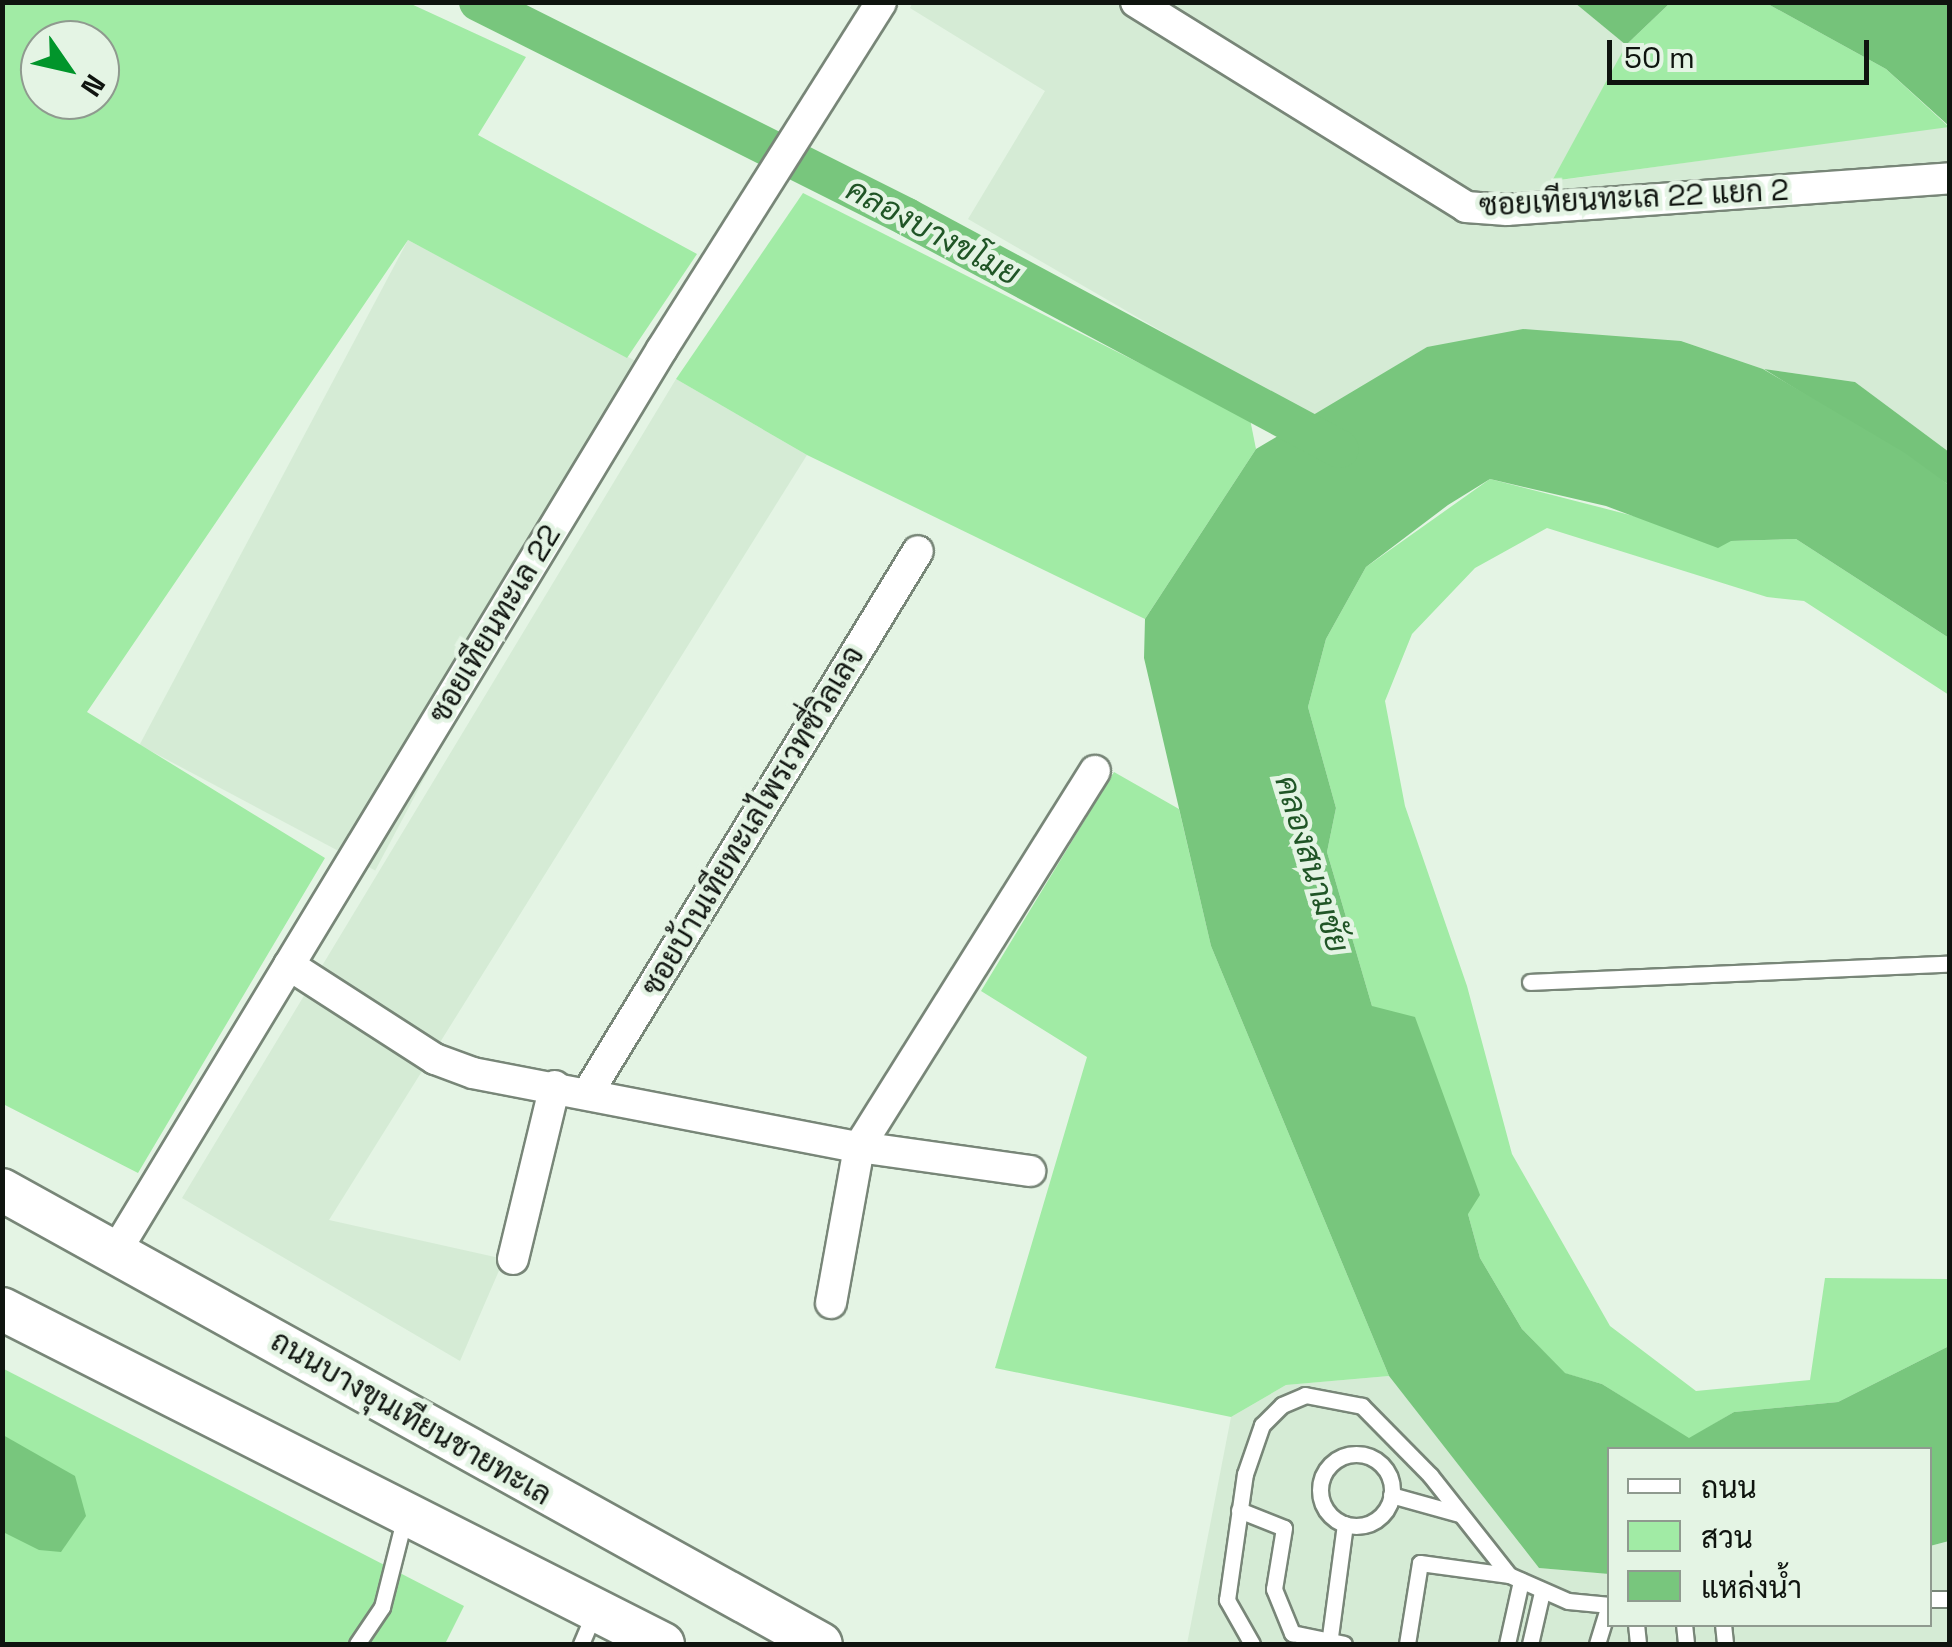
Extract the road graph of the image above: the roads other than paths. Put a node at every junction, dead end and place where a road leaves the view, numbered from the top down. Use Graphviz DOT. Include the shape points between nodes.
graph roads {
  1 [pos="881,2"];
  2 [pos="1136,2"];
  3 [pos="1950,178"];
  4 [pos="918,551"];
  5 [pos="1095,771"];
  6 [pos="1950,964"];
  7 [pos="289,965"];
  8 [pos="1530,982"];
  9 [pos="556,1086"];
  10 [pos="589,1092"];
  11 [pos="859,1147"];
  12 [pos="1030,1171"];
  13 [pos="2,1190"];
  14 [pos="116,1251"];
  15 [pos="513,1259"];
  16 [pos="831,1303"];
  17 [pos="2,1309"];
  18 [pos="1380,1422"];
  19 [pos="1372,1458"];
  20 [pos="1392,1495"];
  21 [pos="1239,1510"];
  22 [pos="1459,1514"];
  23 [pos="405,1516"];
  24 [pos="1345,1524"];
  25 [pos="1515,1578"];
  26 [pos="1542,1592"];
  27 [pos="1607,1606"];
  28 [pos="1607,1612"];
  29 [pos="588,1629"];
  30 [pos="357,1644"];
  31 [pos="663,1644"];
  32 [pos="821,1644"];
  33 [pos="1252,1644"];
  34 [pos="1334,1644"];
  35 [pos="1408,1644"];
  36 [pos="1508,1644"];
  37 [pos="1530,1644"];
  38 [pos="1597,1644"];
  1 -- 7 [label="street, ซอยเทียนทะเล 22"];
  2 -- 3 [label="street, ซอยเทียนทะเล 22 แยก 2" via="1466,207 1507,210"];
  4 -- 10 [label="street, ซอยบ้านเทียทะเลไพรเวทซี่วิลเลจ"];
  5 -- 11 [label="street"];
  6 -- 8 [label="lane"];
  7 -- 9 [label="street" via="435,1059 473,1073"];
  7 -- 14 [label="street, ซอยเทียนทะเล 22"];
  9 -- 10 [label="street"];
  9 -- 15 [label="street"];
  10 -- 11 [label="street"];
  11 -- 12 [label="street"];
  11 -- 16 [label="street"];
  13 -- 14 [label="main road, ถนนบางขุนเทียนชายทะเล"];
  14 -- 32 [label="main road, ถนนบางขุนเทียนชายทะเล"];
  17 -- 23 [label="main road"];
  18 -- 19 [label="lane"];
  18 -- 21 [label="lane" via="1362,1406 1332,1395 1282,1404 1262,1425"];
  18 -- 22 [label="lane"];
  19 -- 20 [label="lane" via="1388,1473"];
  19 -- 24 [label="lane" via="1339,1458 1324,1474 1320,1498"];
  20 -- 22 [label="lane"];
  20 -- 24 [label="lane" via="1380,1517"];
  21 -- 33 [label="lane" via="1227,1600"];
  21 -- 34 [label="lane" via="1284,1528 1274,1589 1292,1633"];
  22 -- 25 [label="lane"];
  23 -- 29 [label="main road"];
  23 -- 30 [label="lane" via="382,1608"];
  24 -- 34 [label="lane"];
  25 -- 26 [label="lane"];
  25 -- 35 [label="lane" via="1420,1563"];
  25 -- 36 [label="lane"];
  26 -- 27 [label="lane"];
  26 -- 37 [label="lane"];
  28 -- 38 [label="lane"];
  29 -- 31 [label="main road"];
}
